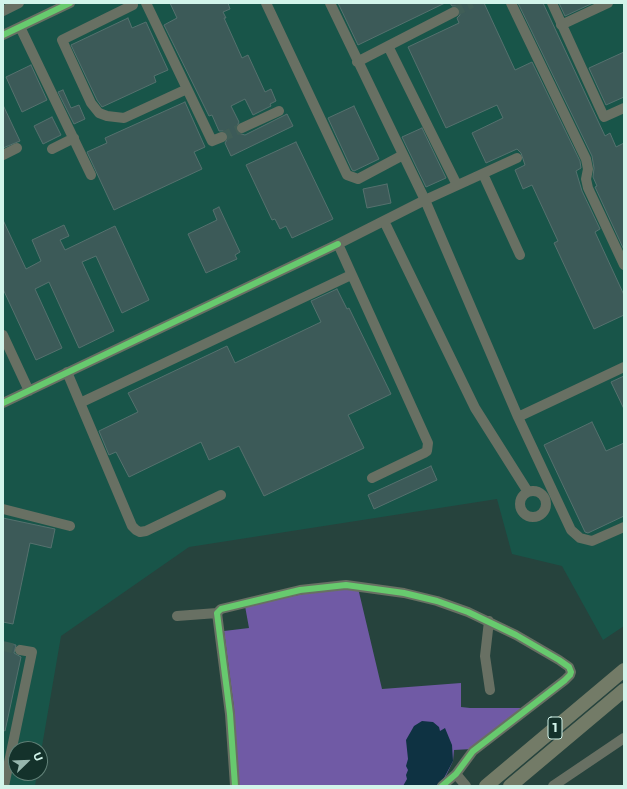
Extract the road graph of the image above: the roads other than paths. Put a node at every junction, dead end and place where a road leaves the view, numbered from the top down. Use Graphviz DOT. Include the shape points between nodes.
graph roads {
  1 [pos="19,3"];
  2 [pos="70,3"];
  3 [pos="132,3"];
  4 [pos="146,3"];
  5 [pos="266,3"];
  6 [pos="330,3"];
  7 [pos="511,3"];
  8 [pos="552,3"];
  9 [pos="608,3"];
  10 [pos="3,11"];
  11 [pos="454,12"];
  12 [pos="561,25"];
  13 [pos="20,27"];
  14 [pos="3,35"];
  15 [pos="388,46"];
  16 [pos="357,62"];
  17 [pos="187,89"];
  18 [pos="624,108"];
  19 [pos="279,111"];
  20 [pos="242,128"];
  21 [pos="222,137"];
  22 [pos="74,138"];
  23 [pos="17,148"];
  24 [pos="52,149"];
  25 [pos="3,155"];
  26 [pos="403,155"];
  27 [pos="517,158"];
  28 [pos="91,174"];
  29 [pos="483,174"];
  30 [pos="458,185"];
  31 [pos="425,200"];
  32 [pos="384,221"];
  33 [pos="338,244"];
  34 [pos="520,255"];
  35 [pos="624,265"];
  36 [pos="350,275"];
  37 [pos="3,335"];
  38 [pos="624,367"];
  39 [pos="67,372"];
  40 [pos="29,391"];
  41 [pos="3,403"];
  42 [pos="80,403"];
  43 [pos="518,417"];
  44 [pos="372,478"];
  45 [pos="528,492"];
  46 [pos="221,495"];
  47 [pos="3,509"];
  48 [pos="70,526"];
  49 [pos="624,527"];
  50 [pos="217,613"];
  51 [pos="178,616"];
  52 [pos="489,621"];
  53 [pos="20,650"];
  54 [pos="624,670"];
  55 [pos="490,690"];
  56 [pos="624,690"];
  57 [pos="624,738"];
  58 [pos="456,774"];
  59 [pos="556,785"];
  60 [pos="4,786"];
  61 [pos="235,786"];
  62 [pos="442,786"];
  63 [pos="466,786"];
  64 [pos="486,786"];
  65 [pos="510,786"];
  1 -- 10 [label="street"];
  2 -- 13 [label="street"];
  3 -- 17 [label="street" via="134,5 62,40 91,103 99,113 124,118"];
  4 -- 17 [label="street"];
  5 -- 26 [label="street" via="347,175 358,179"];
  6 -- 16 [label="street"];
  7 -- 35 [label="street" via="586,159 588,188"];
  8 -- 12 [label="street"];
  9 -- 12 [label="street"];
  11 -- 15 [label="street"];
  12 -- 18 [label="street" via="604,117"];
  13 -- 14 [label="street"];
  13 -- 22 [label="street"];
  15 -- 16 [label="street"];
  15 -- 30 [label="street"];
  16 -- 26 [label="street"];
  17 -- 21 [label="street" via="212,141"];
  19 -- 20 [label="street"];
  22 -- 24 [label="street"];
  22 -- 28 [label="street"];
  23 -- 25 [label="street"];
  26 -- 31 [label="street"];
  27 -- 29 [label="street"];
  29 -- 30 [label="street"];
  29 -- 34 [label="street"];
  30 -- 31 [label="street"];
  31 -- 32 [label="street"];
  31 -- 43 [label="street"];
  32 -- 33 [label="street"];
  32 -- 45 [label="street" via="475,408"];
  33 -- 36 [label="street"];
  33 -- 39 [label="street"];
  36 -- 42 [label="street"];
  36 -- 44 [label="street" via="428,443 427,451 424,453"];
  37 -- 40 [label="street"];
  38 -- 43 [label="street"];
  39 -- 40 [label="street"];
  39 -- 42 [label="street"];
  40 -- 41 [label="street"];
  42 -- 46 [label="street" via="132,526 136,530 146,531"];
  43 -- 49 [label="street" via="571,530 580,538 592,541"];
  47 -- 48 [label="street"];
  50 -- 51 [label="street"];
  50 -- 52 [label="street" via="221,609 300,590 346,586 430,599"];
  50 -- 61 [label="street" via="230,714"];
  52 -- 55 [label="street" via="486,656"];
  52 -- 58 [label="street" via="559,660 568,667 570,675 473,751"];
  53 -- 60 [label="street" via="32,652"];
  54 -- 64 [label="highway, 1"];
  56 -- 65 [label="highway, 1"];
  57 -- 59 [label="street"];
  58 -- 62 [label="street"];
  58 -- 63 [label="street"];
}
